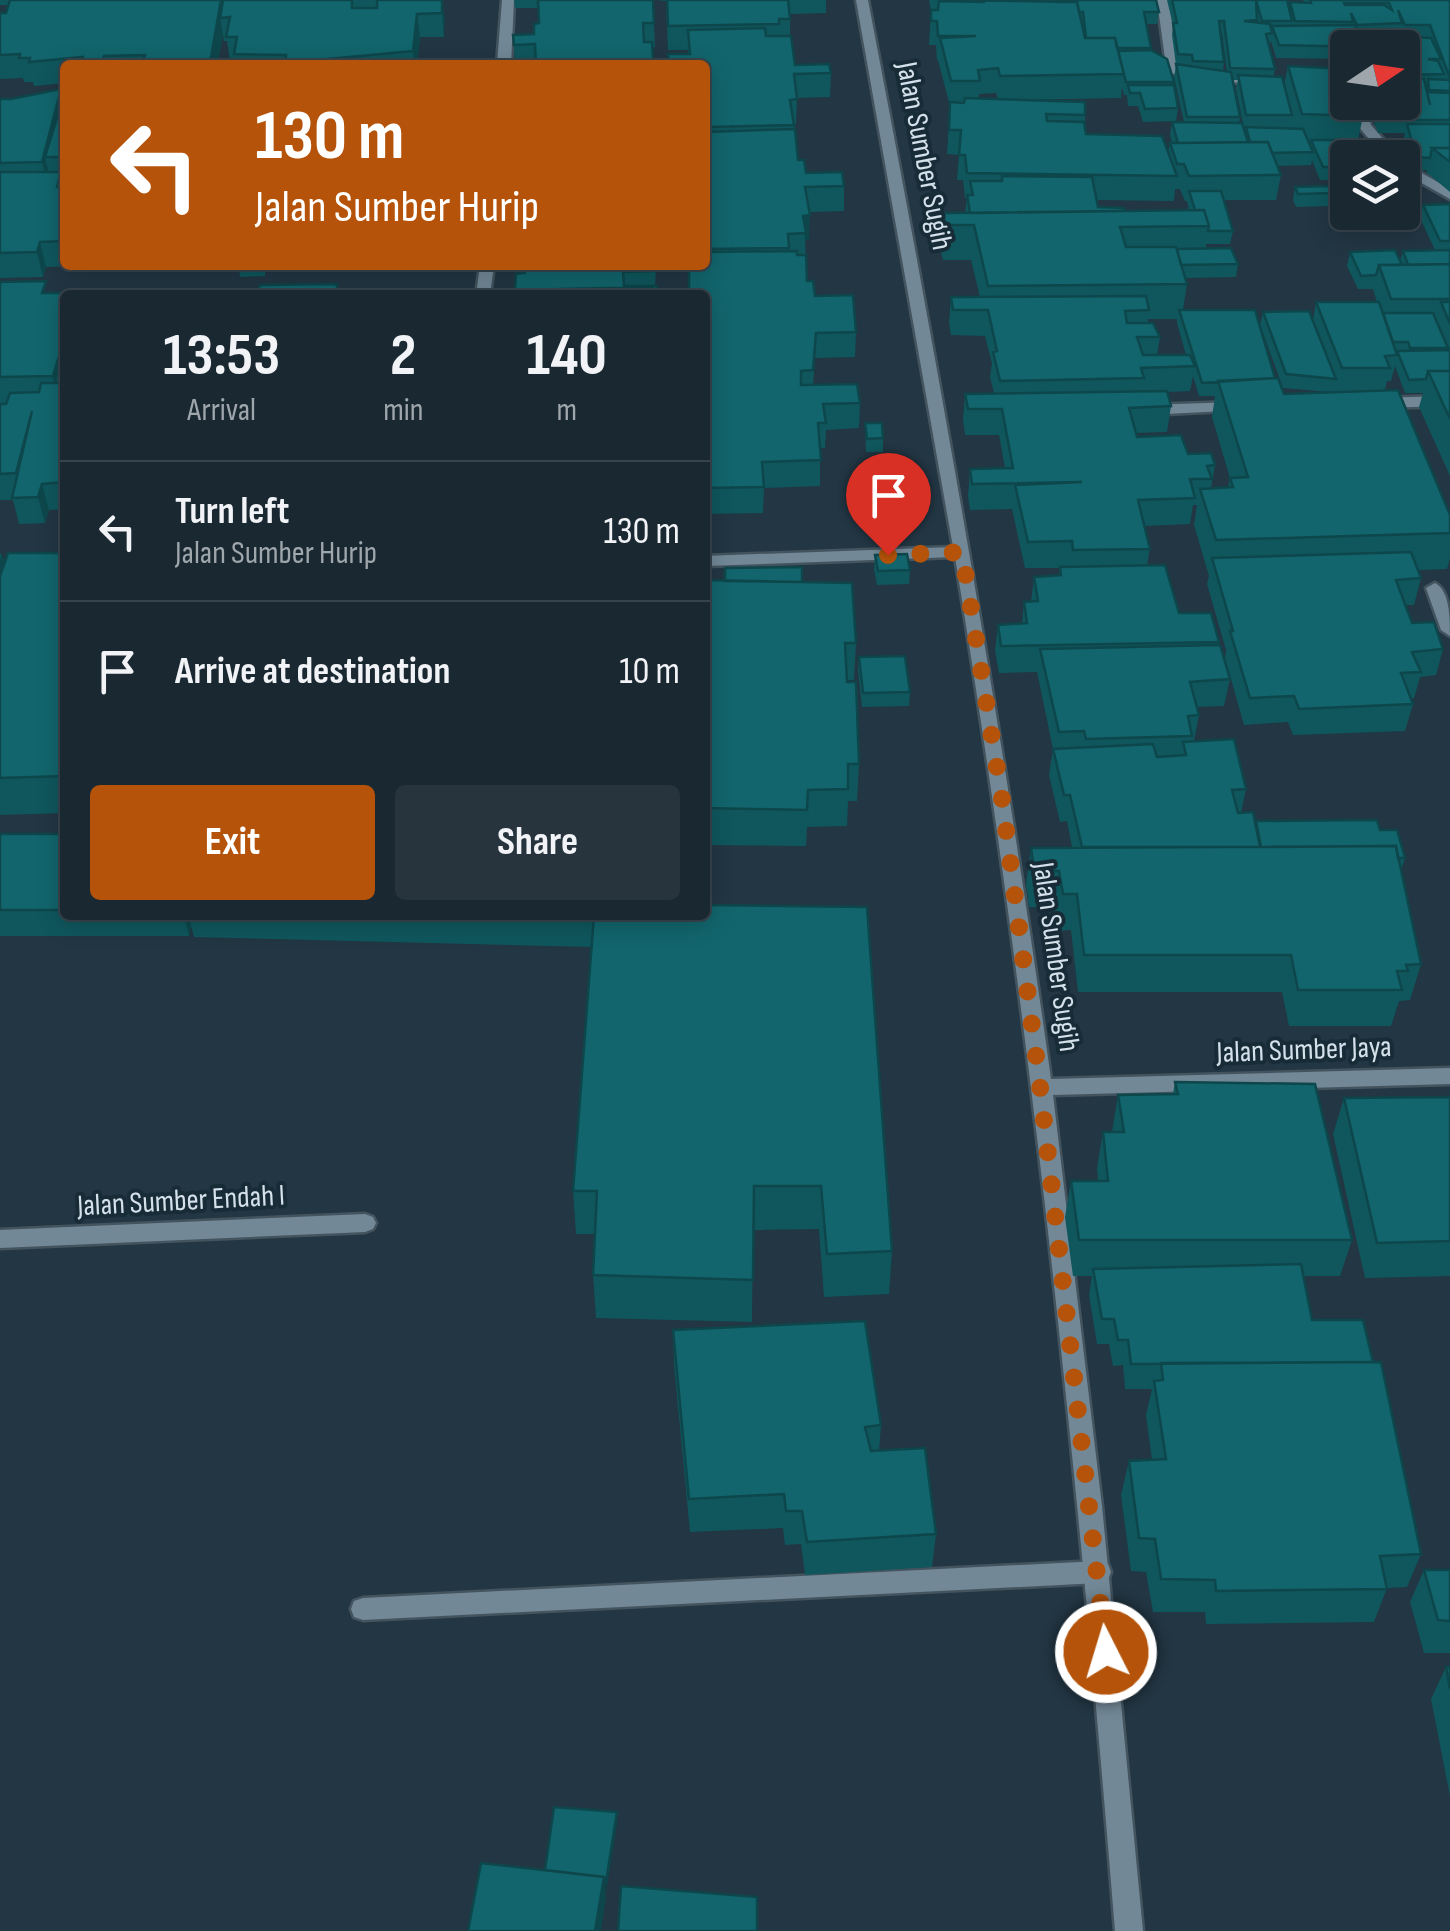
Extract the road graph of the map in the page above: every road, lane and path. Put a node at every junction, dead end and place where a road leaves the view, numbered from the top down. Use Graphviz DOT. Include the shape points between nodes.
graph roads {
  1 [pos="508,0"];
  2 [pos="862,0"];
  3 [pos="1163,0"];
  4 [pos="504,60"];
  5 [pos="1288,85"];
  6 [pos="1420,177"];
  7 [pos="1450,196"];
  8 [pos="1450,401"];
  9 [pos="1352,404"];
  10 [pos="1254,407"];
  11 [pos="1136,410"];
  12 [pos="940,416"];
  13 [pos="959,416"];
  14 [pos="962,552"];
  15 [pos="710,561"];
  16 [pos="1435,588"];
  17 [pos="1450,630"];
  18 [pos="1450,1076"];
  19 [pos="1040,1086"];
  20 [pos="365,1223"];
  21 [pos="0,1240"];
  22 [pos="1099,1572"];
  23 [pos="362,1609"];
  24 [pos="1128,1931"];
  1 -- 4 [label="street"];
  2 -- 12 [label="street, Jalan Sumber Sugih"];
  3 -- 5 [label="street" via="1172,70"];
  6 -- 7 [label="street"];
  8 -- 9 [label="street"];
  10 -- 11 [label="street"];
  12 -- 13 [label="street"];
  12 -- 14 [label="street, Jalan Sumber Sugih"];
  14 -- 15 [label="street"];
  14 -- 19 [label="street, Jalan Sumber Sugih"];
  16 -- 17 [label="street"];
  18 -- 19 [label="street, Jalan Sumber Jaya"];
  19 -- 22 [label="street, Jalan Sumber Sugih"];
  20 -- 21 [label="street, Jalan Sumber Endah I"];
  22 -- 23 [label="street"];
  22 -- 24 [label="street, Jalan Sumber Sugih"];
}
